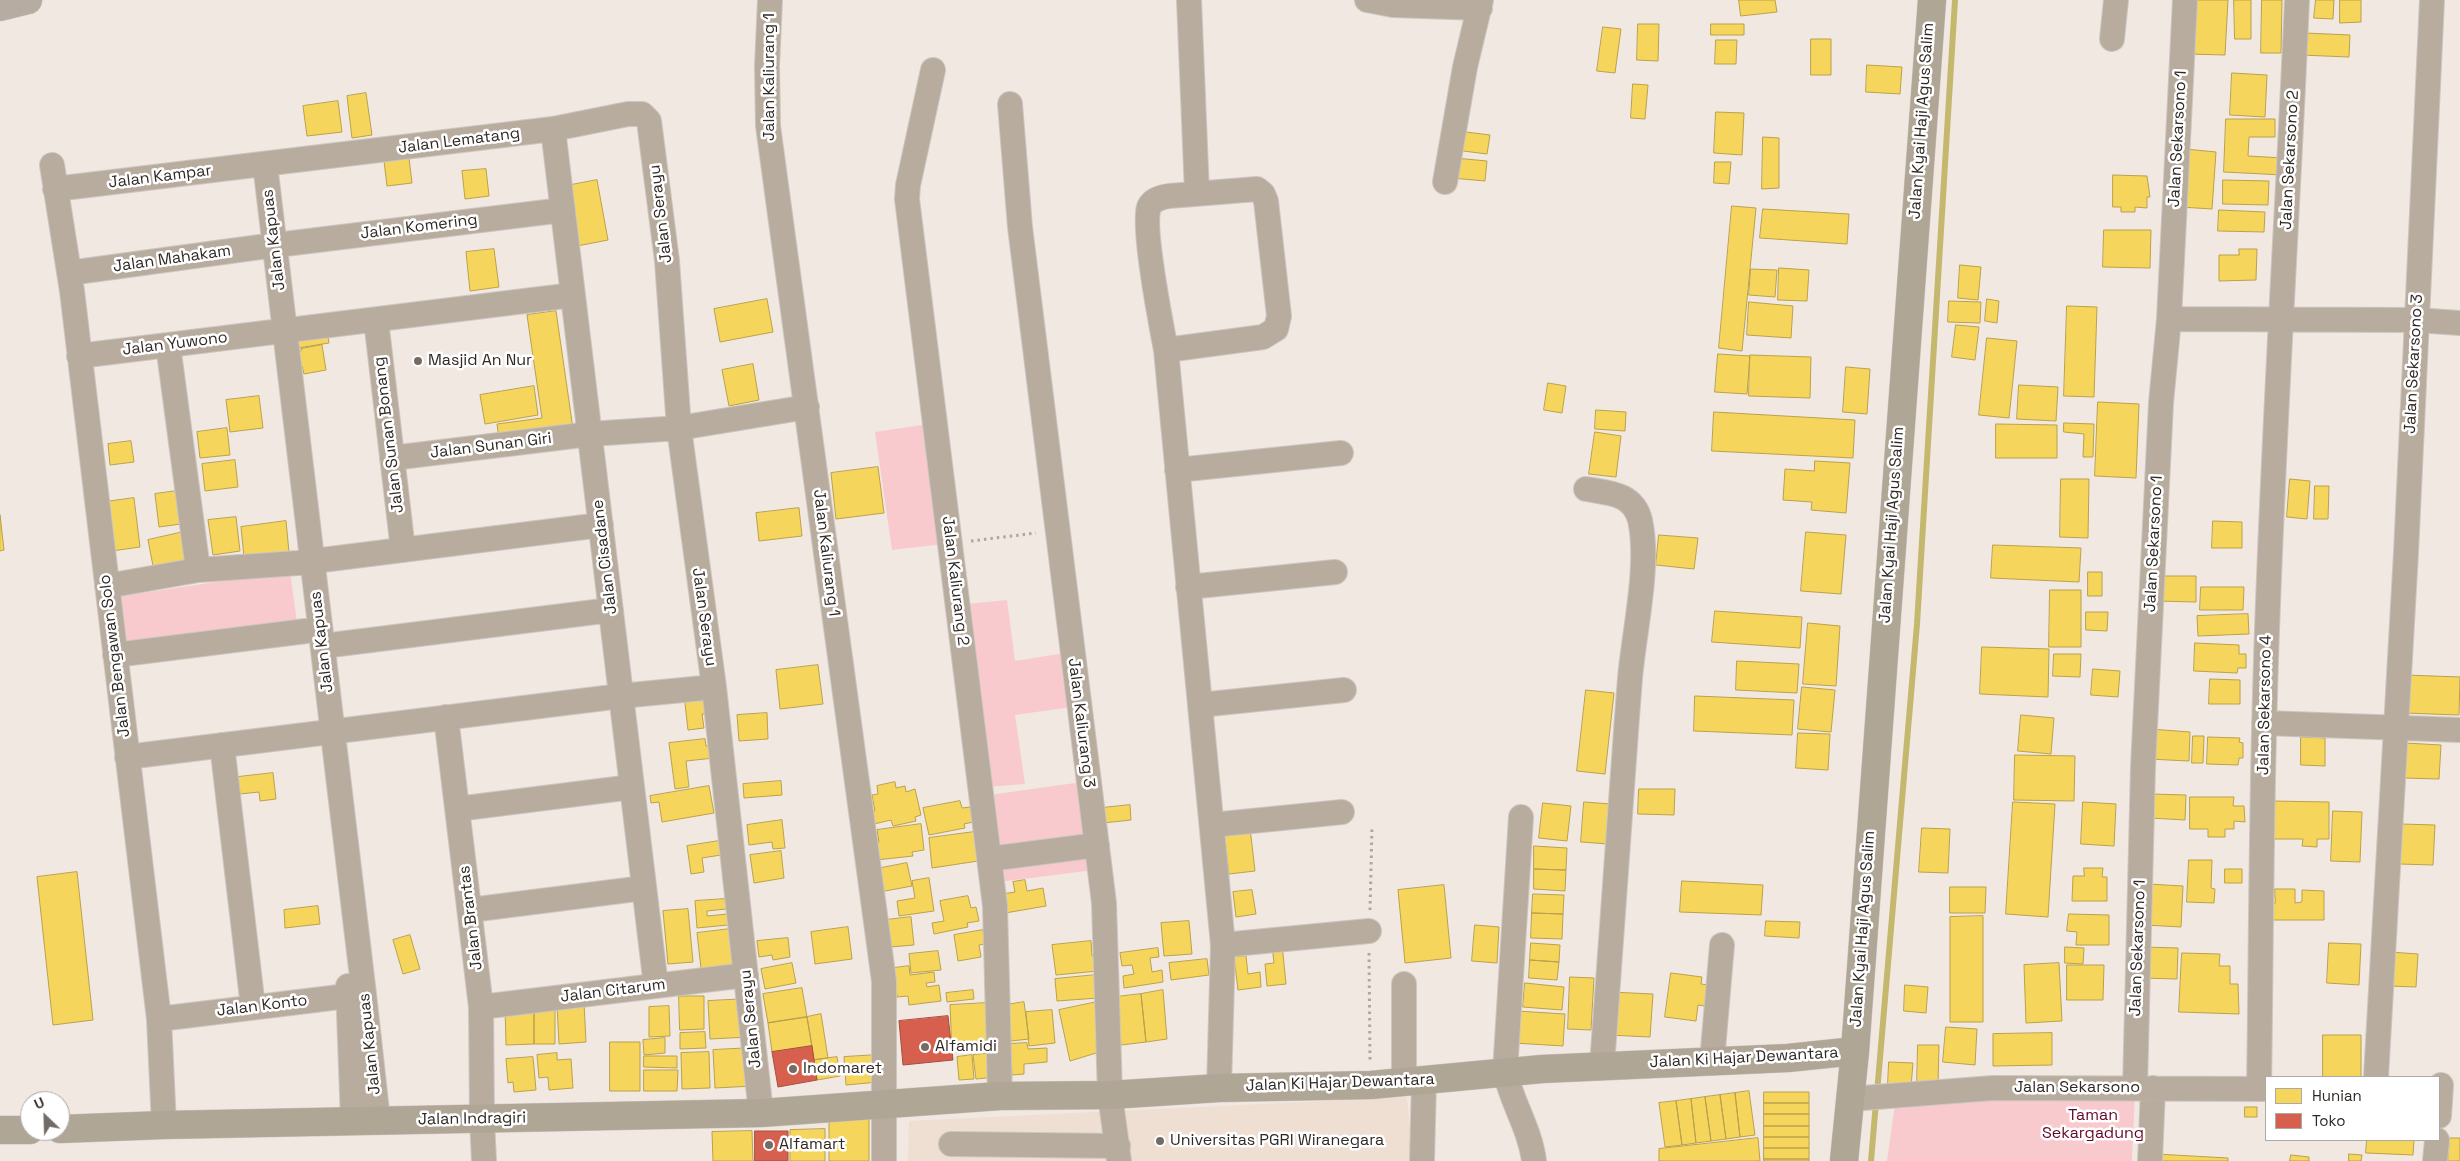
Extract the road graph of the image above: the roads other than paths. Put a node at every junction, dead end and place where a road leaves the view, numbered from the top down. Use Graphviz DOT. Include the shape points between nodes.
graph roads {
  1 [pos="28,0"];
  2 [pos="770,0"];
  3 [pos="1189,0"];
  4 [pos="1367,0"];
  5 [pos="1932,0"];
  6 [pos="2116,0"];
  7 [pos="2185,0"];
  8 [pos="2296,0"];
  9 [pos="2432,0"];
  10 [pos="1481,4"];
  11 [pos="0,7"];
  12 [pos="2112,39"];
  13 [pos="933,70"];
  14 [pos="1010,104"];
  15 [pos="649,121"];
  16 [pos="553,129"];
  17 [pos="52,165"];
  18 [pos="258,165"];
  19 [pos="1445,182"];
  20 [pos="55,189"];
  21 [pos="1197,193"];
  22 [pos="563,210"];
  23 [pos="267,246"];
  24 [pos="69,273"];
  25 [pos="573,295"];
  26 [pos="2169,319"];
  27 [pos="376,320"];
  28 [pos="2282,320"];
  29 [pos="2416,320"];
  30 [pos="2460,323"];
  31 [pos="278,332"];
  32 [pos="168,345"];
  33 [pos="1166,350"];
  34 [pos="79,356"];
  35 [pos="807,407"];
  36 [pos="679,428"];
  37 [pos="590,434"];
  38 [pos="1341,453"];
  39 [pos="392,458"];
  40 [pos="1177,470"];
  41 [pos="1586,489"];
  42 [pos="601,525"];
  43 [pos="403,550"];
  44 [pos="305,562"];
  45 [pos="198,570"];
  46 [pos="1335,572"];
  47 [pos="107,586"];
  48 [pos="1188,587"];
  49 [pos="611,610"];
  50 [pos="314,638"];
  51 [pos="115,655"];
  52 [pos="714,687"];
  53 [pos="1344,690"];
  54 [pos="621,696"];
  55 [pos="1200,705"];
  56 [pos="446,717"];
  57 [pos="2264,722"];
  58 [pos="2394,727"];
  59 [pos="2460,730"];
  60 [pos="325,732"];
  61 [pos="222,745"];
  62 [pos="127,757"];
  63 [pos="632,787"];
  64 [pos="458,808"];
  65 [pos="1342,812"];
  66 [pos="1521,817"];
  67 [pos="1212,825"];
  68 [pos="1097,845"];
  69 [pos="989,859"];
  70 [pos="644,888"];
  71 [pos="470,910"];
  72 [pos="1369,931"];
  73 [pos="1223,945"];
  74 [pos="1722,945"];
  75 [pos="746,975"];
  76 [pos="1404,984"];
  77 [pos="656,986"];
  78 [pos="357,994"];
  79 [pos="253,1007"];
  80 [pos="481,1007"];
  81 [pos="159,1019"];
  82 [pos="1855,1051"];
  83 [pos="1712,1061"];
  84 [pos="1602,1066"];
  85 [pos="1488,1074"];
  86 [pos="2376,1076"];
  87 [pos="1414,1082"];
  88 [pos="2447,1085"];
  89 [pos="1220,1088"];
  90 [pos="2144,1088"];
  91 [pos="2263,1089"];
  92 [pos="1110,1095"];
  93 [pos="1000,1096"];
  94 [pos="1855,1100"];
  95 [pos="884,1106"];
  96 [pos="2440,1112"];
  97 [pos="761,1113"];
  98 [pos="482,1119"];
  99 [pos="366,1121"];
  100 [pos="164,1125"];
  101 [pos="70,1129"];
  102 [pos="0,1130"];
  103 [pos="20,1130"];
  104 [pos="2437,1141"];
  105 [pos="951,1144"];
  106 [pos="1118,1153"];
  107 [pos="484,1161"];
  108 [pos="884,1161"];
  109 [pos="1422,1161"];
  110 [pos="1534,1161"];
  111 [pos="1844,1161"];
  112 [pos="2150,1161"];
  113 [pos="2435,1161"];
  1 -- 11 [label="highway"];
  2 -- 35 [label="street, Jalan Kaliurang 1" via="768,126"];
  3 -- 21 [label="street"];
  4 -- 10 [label="street" via="1393,5"];
  5 -- 82 [label="main road, Jalan Kyai Haji Agus Salim"];
  6 -- 12 [label="street"];
  7 -- 26 [label="street, Jalan Sekarsono 1"];
  8 -- 28 [label="street, Jalan Sekarsono 2"];
  9 -- 29 [label="street, Jalan Sekarsono 3"];
  10 -- 19 [label="street" via="1465,67"];
  13 -- 69 [label="street, Jalan Kaliurang 2" via="907,198"];
  14 -- 68 [label="street, Jalan Kaliurang 3" via="1020,227"];
  15 -- 16 [label="street, Jalan Lematang" via="642,114 628,114"];
  15 -- 36 [label="street, Jalan Serayu" via="667,261"];
  16 -- 18 [label="street, Jalan Lematang"];
  16 -- 22 [label="street, Jalan Cisadane"];
  17 -- 20 [label="street, Jalan Bengawan Solo"];
  18 -- 20 [label="street, Jalan Kampar"];
  18 -- 23 [label="street, Jalan Kapuas"];
  20 -- 24 [label="street, Jalan Bengawan Solo"];
  21 -- 33 [label="street" via="1158,198 1150,205 1147,217"];
  21 -- 33 [label="street" via="1249,188 1263,194 1278,316 1276,329 1263,337"];
  22 -- 23 [label="street, Jalan Komering"];
  22 -- 25 [label="street, Jalan Cisadane"];
  23 -- 24 [label="street, Jalan Mahakam"];
  23 -- 31 [label="street, Jalan Kapuas"];
  24 -- 34 [label="street, Jalan Bengawan Solo"];
  25 -- 27 [label="street, Jalan Yuwono"];
  25 -- 37 [label="street, Jalan Cisadane"];
  26 -- 28 [label="street"];
  26 -- 90 [label="street, Jalan Sekarsono 1" via="2161,403 2143,767"];
  27 -- 31 [label="street, Jalan Yuwono"];
  27 -- 39 [label="street, Jalan Sunan Bonang"];
  28 -- 29 [label="street"];
  28 -- 57 [label="street, Jalan Sekarsono 4"];
  29 -- 30 [label="street"];
  29 -- 58 [label="street, Jalan Sekarsono 3" via="2406,553"];
  31 -- 32 [label="street, Jalan Yuwono"];
  31 -- 44 [label="street, Jalan Kapuas"];
  32 -- 34 [label="street, Jalan Yuwono"];
  32 -- 45 [label="street"];
  33 -- 40 [label="street"];
  34 -- 47 [label="street, Jalan Bengawan Solo"];
  35 -- 36 [label="street, Jalan Sunan Giri"];
  35 -- 95 [label="street, Jalan Kaliurang 1" via="884,981"];
  36 -- 37 [label="street, Jalan Sunan Giri"];
  36 -- 52 [label="street, Jalan Serayu"];
  37 -- 39 [label="street, Jalan Sunan Giri"];
  37 -- 42 [label="street, Jalan Cisadane"];
  38 -- 40 [label="street"];
  39 -- 43 [label="street, Jalan Sunan Bonang"];
  40 -- 48 [label="street"];
  41 -- 84 [label="street" via="1620,494 1630,502 1640,520 1643,550 1630,676"];
  42 -- 43 [label="street"];
  42 -- 49 [label="street, Jalan Cisadane"];
  43 -- 44 [label="street"];
  44 -- 45 [label="street"];
  44 -- 50 [label="street, Jalan Kapuas"];
  45 -- 47 [label="street"];
  46 -- 48 [label="street"];
  47 -- 51 [label="street, Jalan Bengawan Solo"];
  48 -- 55 [label="street"];
  49 -- 50 [label="street"];
  49 -- 54 [label="street, Jalan Cisadane"];
  50 -- 51 [label="street"];
  50 -- 60 [label="street, Jalan Kapuas"];
  51 -- 62 [label="street, Jalan Bengawan Solo"];
  52 -- 54 [label="street"];
  52 -- 75 [label="street, Jalan Serayu"];
  53 -- 55 [label="street"];
  54 -- 56 [label="street"];
  54 -- 63 [label="street, Jalan Cisadane"];
  55 -- 67 [label="street"];
  56 -- 60 [label="street"];
  56 -- 64 [label="street, Jalan Brantas"];
  57 -- 58 [label="street"];
  57 -- 91 [label="street, Jalan Sekarsono 4"];
  58 -- 59 [label="street"];
  58 -- 86 [label="street, Jalan Sekarsono 3"];
  60 -- 61 [label="street"];
  60 -- 78 [label="street, Jalan Kapuas"];
  61 -- 62 [label="street"];
  61 -- 79 [label="street"];
  62 -- 81 [label="street, Jalan Bengawan Solo"];
  63 -- 64 [label="street"];
  63 -- 70 [label="street, Jalan Cisadane"];
  64 -- 71 [label="street, Jalan Brantas"];
  65 -- 67 [label="street"];
  66 -- 85 [label="street"];
  67 -- 73 [label="street"];
  68 -- 69 [label="street"];
  68 -- 92 [label="street, Jalan Kaliurang 3" via="1104,904"];
  69 -- 93 [label="street, Jalan Kaliurang 2" via="995,906"];
  70 -- 71 [label="street"];
  70 -- 77 [label="street, Jalan Cisadane"];
  71 -- 80 [label="street, Jalan Brantas"];
  72 -- 73 [label="street"];
  73 -- 89 [label="street"];
  74 -- 83 [label="street"];
  75 -- 77 [label="street, Jalan Citarum"];
  75 -- 97 [label="street, Jalan Serayu"];
  76 -- 87 [label="street"];
  77 -- 80 [label="street, Jalan Citarum"];
  78 -- 79 [label="street, Jalan Konto"];
  78 -- 99 [label="street, Jalan Kapuas"];
  79 -- 81 [label="street, Jalan Konto"];
  80 -- 98 [label="street, Jalan Brantas"];
  81 -- 100 [label="street, Jalan Bengawan Solo"];
  82 -- 83 [label="main road, Jalan Ki Hajar Dewantara"];
  82 -- 94 [label="main road, Jalan Kyai Haji Agus Salim"];
  83 -- 84 [label="main road, Jalan Ki Hajar Dewantara"];
  84 -- 85 [label="main road, Jalan Ki Hajar Dewantara"];
  85 -- 87 [label="main road, Jalan Ki Hajar Dewantara"];
  85 -- 110 [label="street" via="1510,1093 1526,1127"];
  87 -- 89 [label="main road, Jalan Ki Hajar Dewantara"];
  87 -- 109 [label="street"];
  88 -- 96 [label="street"];
  89 -- 92 [label="main road, Jalan Ki Hajar Dewantara"];
  90 -- 91 [label="street, Jalan Sekarsono"];
  90 -- 94 [label="street, Jalan Sekarsono" via="1993,1088"];
  90 -- 112 [label="street, Jalan Sekarsono 1"];
  92 -- 93 [label="main road, Jalan Ki Hajar Dewantara"];
  92 -- 106 [label="street, Jalan Kaliurang 3"];
  93 -- 95 [label="main road, Jalan Ki Hajar Dewantara"];
  94 -- 111 [label="main road, Jalan Kyai Haji Agus Salim"];
  95 -- 97 [label="main road, Jalan Indragiri"];
  95 -- 108 [label="street, Jalan Kaliurang 1"];
  97 -- 98 [label="main road, Jalan Indragiri"];
  98 -- 99 [label="main road, Jalan Indragiri"];
  98 -- 107 [label="street, Jalan Brantas"];
  99 -- 100 [label="main road, Jalan Indragiri"];
  100 -- 101 [label="main road, Jalan Indragiri"];
  102 -- 103 [label="main road"];
  104 -- 113 [label="street"];
  105 -- 106 [label="street"];
}
